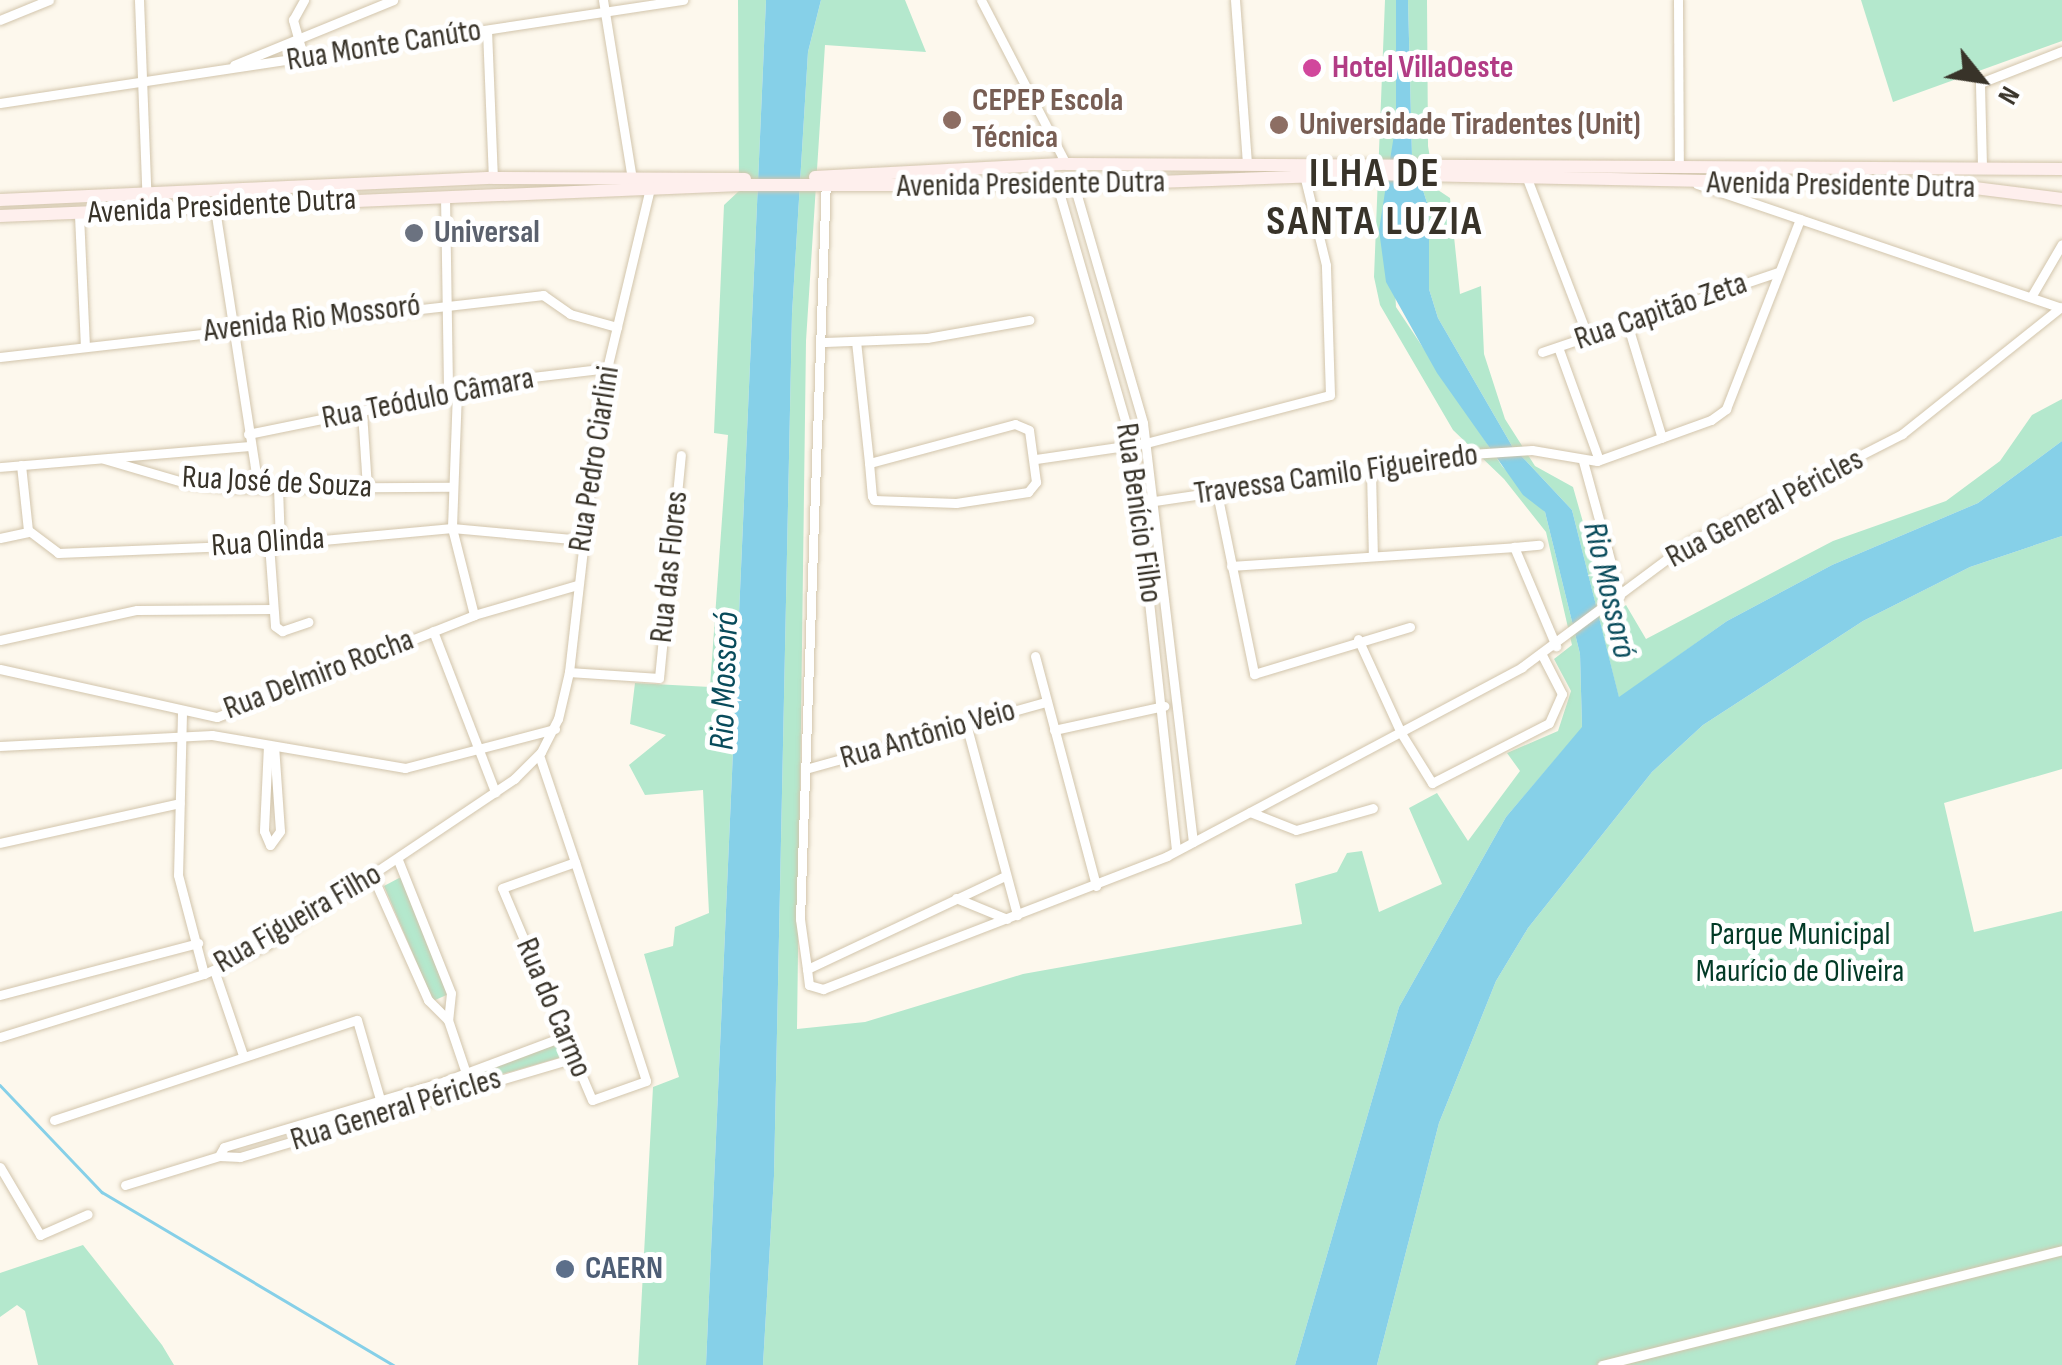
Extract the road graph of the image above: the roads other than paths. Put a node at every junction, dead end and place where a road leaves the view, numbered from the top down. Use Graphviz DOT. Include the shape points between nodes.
graph roads {
  1 [pos="49,0"];
  2 [pos="138,0"];
  3 [pos="304,0"];
  4 [pos="393,0"];
  5 [pos="603,0"];
  6 [pos="684,0"];
  7 [pos="981,0"];
  8 [pos="1235,0"];
  9 [pos="1678,0"];
  10 [pos="605,14"];
  11 [pos="0,20"];
  12 [pos="486,30"];
  13 [pos="298,39"];
  14 [pos="2062,50"];
  15 [pos="304,59"];
  16 [pos="216,72"];
  17 [pos="145,84"];
  18 [pos="0,103"];
  19 [pos="1247,163"];
  20 [pos="1066,164"];
  21 [pos="1164,164"];
  22 [pos="1958,166"];
  23 [pos="1982,166"];
  24 [pos="1614,168"];
  25 [pos="1679,168"];
  26 [pos="2062,169"];
  27 [pos="1370,170"];
  28 [pos="1434,170"];
  29 [pos="493,178"];
  30 [pos="632,179"];
  31 [pos="1306,179"];
  32 [pos="823,181"];
  33 [pos="1528,181"];
  34 [pos="741,182"];
  35 [pos="1163,182"];
  36 [pos="1612,183"];
  37 [pos="1074,184"];
  38 [pos="1697,184"];
  39 [pos="1057,185"];
  40 [pos="332,186"];
  41 [pos="1958,186"];
  42 [pos="649,192"];
  43 [pos="146,196"];
  44 [pos="445,196"];
  45 [pos="2062,199"];
  46 [pos="0,200"];
  47 [pos="333,202"];
  48 [pos="215,209"];
  49 [pos="147,212"];
  50 [pos="80,215"];
  51 [pos="0,216"];
  52 [pos="1800,220"];
  53 [pos="2062,244"];
  54 [pos="1098,263"];
  55 [pos="1083,268"];
  56 [pos="1779,272"];
  57 [pos="2031,297"];
  58 [pos="446,302"];
  59 [pos="2061,308"];
  60 [pos="1029,320"];
  61 [pos="1627,324"];
  62 [pos="617,326"];
  63 [pos="230,330"];
  64 [pos="1588,336"];
  65 [pos="856,341"];
  66 [pos="825,342"];
  67 [pos="85,346"];
  68 [pos="1558,346"];
  69 [pos="1542,352"];
  70 [pos="0,357"];
  71 [pos="608,368"];
  72 [pos="1129,369"];
  73 [pos="1115,373"];
  74 [pos="453,392"];
  75 [pos="362,412"];
  76 [pos="248,434"];
  77 [pos="1662,438"];
  78 [pos="1146,443"];
  79 [pos="1132,445"];
  80 [pos="251,446"];
  81 [pos="680,455"];
  82 [pos="1036,458"];
  83 [pos="104,460"];
  84 [pos="1599,460"];
  85 [pos="1582,461"];
  86 [pos="869,463"];
  87 [pos="21,465"];
  88 [pos="0,467"];
  89 [pos="1371,470"];
  90 [pos="258,486"];
  91 [pos="453,487"];
  92 [pos="278,488"];
  93 [pos="367,488"];
  94 [pos="1218,494"];
  95 [pos="1155,500"];
  96 [pos="1141,503"];
  97 [pos="452,528"];
  98 [pos="29,532"];
  99 [pos="0,538"];
  100 [pos="582,540"];
  101 [pos="274,544"];
  102 [pos="1539,544"];
  103 [pos="1514,547"];
  104 [pos="1372,556"];
  105 [pos="1231,566"];
  106 [pos="577,585"];
  107 [pos="1616,600"];
  108 [pos="272,609"];
  109 [pos="474,615"];
  110 [pos="308,622"];
  111 [pos="1410,627"];
  112 [pos="434,631"];
  113 [pos="1358,639"];
  114 [pos="0,640"];
  115 [pos="1556,646"];
  116 [pos="1542,654"];
  117 [pos="1034,656"];
  118 [pos="0,669"];
  119 [pos="568,672"];
  120 [pos="1046,702"];
  121 [pos="1176,703"];
  122 [pos="1162,707"];
  123 [pos="182,713"];
  124 [pos="966,724"];
  125 [pos="554,729"];
  126 [pos="1054,730"];
  127 [pos="1400,732"];
  128 [pos="181,735"];
  129 [pos="0,746"];
  130 [pos="271,746"];
  131 [pos="481,750"];
  132 [pos="539,755"];
  133 [pos="809,768"];
  134 [pos="496,792"];
  135 [pos="180,803"];
  136 [pos="1374,808"];
  137 [pos="1250,812"];
  138 [pos="1193,842"];
  139 [pos="0,843"];
  140 [pos="1176,850"];
  141 [pos="398,860"];
  142 [pos="575,862"];
  143 [pos="1005,876"];
  144 [pos="373,877"];
  145 [pos="1096,886"];
  146 [pos="956,898"];
  147 [pos="1012,916"];
  148 [pos="198,943"];
  149 [pos="807,968"];
  150 [pos="209,972"];
  151 [pos="0,995"];
  152 [pos="448,1020"];
  153 [pos="565,1036"];
  154 [pos="0,1037"];
  155 [pos="243,1055"];
  156 [pos="574,1058"];
  157 [pos="466,1074"];
  158 [pos="471,1087"];
  159 [pos="380,1101"];
  160 [pos="384,1113"];
  161 [pos="54,1120"];
  162 [pos="219,1156"];
  163 [pos="0,1167"];
  164 [pos="125,1184"];
  165 [pos="88,1214"];
  166 [pos="2062,1250"];
  167 [pos="1602,1365"];
  1 -- 11 [label="street"];
  2 -- 17 [label="street"];
  3 -- 13 [label="street" via="293,20"];
  4 -- 13 [label="street"];
  5 -- 10 [label="street"];
  6 -- 10 [label="street, Rua Monte Canúto"];
  7 -- 20 [label="street"];
  8 -- 19 [label="street"];
  9 -- 25 [label="street"];
  10 -- 12 [label="street, Rua Monte Canúto"];
  10 -- 30 [label="street"];
  12 -- 15 [label="street, Rua Monte Canúto"];
  12 -- 29 [label="street"];
  13 -- 15 [label="street"];
  13 -- 16 [label="street"];
  14 -- 23 [label="street" via="1980,84"];
  15 -- 16 [label="street, Rua Monte Canúto"];
  16 -- 17 [label="street, Rua Monte Canúto"];
  17 -- 18 [label="street, Rua Monte Canúto"];
  17 -- 43 [label="street"];
  19 -- 21 [label="main road, Avenida Presidente Dutra"];
  19 -- 27 [label="main road, Avenida Presidente Dutra"];
  20 -- 21 [label="main road, Avenida Presidente Dutra"];
  20 -- 32 [label="main road, Avenida Presidente Dutra"];
  21 -- 35 [label="main road"];
  22 -- 23 [label="main road, Avenida Presidente Dutra"];
  22 -- 25 [label="main road, Avenida Presidente Dutra"];
  22 -- 41 [label="main road"];
  23 -- 26 [label="main road, Avenida Presidente Dutra"];
  24 -- 25 [label="main road, Avenida Presidente Dutra"];
  24 -- 28 [label="main road, Avenida Presidente Dutra"];
  24 -- 36 [label="main road"];
  27 -- 28 [label="main road, Avenida Presidente Dutra"];
  27 -- 31 [label="main road, Avenida Presidente Dutra"];
  28 -- 33 [label="main road, Avenida Presidente Dutra"];
  29 -- 30 [label="main road, Avenida Presidente Dutra"];
  29 -- 40 [label="main road, Avenida Presidente Dutra"];
  30 -- 34 [label="main road, Avenida Presidente Dutra"];
  31 -- 35 [label="main road, Avenida Presidente Dutra"];
  31 -- 78 [label="street" via="1326,265 1330,395"];
  32 -- 34 [label="main road, Avenida Presidente Dutra"];
  32 -- 39 [label="main road, Avenida Presidente Dutra"];
  32 -- 66 [label="street"];
  33 -- 36 [label="main road, Avenida Presidente Dutra"];
  33 -- 64 [label="street"];
  34 -- 42 [label="main road, Avenida Presidente Dutra"];
  35 -- 37 [label="main road, Avenida Presidente Dutra"];
  36 -- 38 [label="main road, Avenida Presidente Dutra"];
  37 -- 39 [label="main road, Avenida Presidente Dutra"];
  37 -- 54 [label="street, Rua Benício Filho"];
  38 -- 41 [label="main road, Avenida Presidente Dutra"];
  38 -- 52 [label="street"];
  39 -- 55 [label="street, Rua Benício Filho"];
  40 -- 43 [label="main road, Avenida Presidente Dutra"];
  40 -- 47 [label="main road"];
  41 -- 45 [label="main road, Avenida Presidente Dutra"];
  42 -- 44 [label="main road, Avenida Presidente Dutra"];
  42 -- 62 [label="street, Rua Pedro Ciarlini"];
  43 -- 46 [label="main road, Avenida Presidente Dutra"];
  43 -- 49 [label="street"];
  44 -- 47 [label="main road, Avenida Presidente Dutra"];
  44 -- 58 [label="street"];
  47 -- 48 [label="main road, Avenida Presidente Dutra"];
  48 -- 49 [label="main road, Avenida Presidente Dutra"];
  48 -- 63 [label="street"];
  49 -- 50 [label="main road, Avenida Presidente Dutra"];
  50 -- 51 [label="main road, Avenida Presidente Dutra"];
  50 -- 67 [label="street"];
  52 -- 56 [label="street"];
  52 -- 57 [label="street"];
  53 -- 57 [label="street"];
  54 -- 55 [label="street"];
  54 -- 72 [label="street, Rua Benício Filho"];
  55 -- 73 [label="street, Rua Benício Filho"];
  56 -- 61 [label="street, Rua Capitão Zeta"];
  56 -- 77 [label="street, Travessa Camilo Figueiredo" via="1726,409"];
  57 -- 59 [label="street"];
  58 -- 62 [label="street, Avenida Rio Mossoró" via="542,294 570,314"];
  58 -- 63 [label="street, Avenida Rio Mossoró"];
  58 -- 74 [label="street"];
  59 -- 107 [label="street, Rua General Péricles" via="1889,443 1690,542"];
  60 -- 65 [label="street" via="928,338"];
  61 -- 64 [label="street, Rua Capitão Zeta"];
  61 -- 77 [label="street"];
  62 -- 71 [label="street, Rua Pedro Ciarlini"];
  63 -- 67 [label="street, Avenida Rio Mossoró"];
  63 -- 76 [label="street"];
  64 -- 68 [label="street, Rua Capitão Zeta"];
  65 -- 66 [label="street"];
  65 -- 86 [label="street"];
  66 -- 133 [label="street" via="816,411"];
  67 -- 70 [label="street, Avenida Rio Mossoró"];
  68 -- 69 [label="street, Rua Capitão Zeta"];
  68 -- 84 [label="street"];
  71 -- 74 [label="street, Rua Teódulo Câmara"];
  71 -- 100 [label="street, Rua Pedro Ciarlini"];
  72 -- 73 [label="street"];
  72 -- 78 [label="street, Rua Benício Filho"];
  73 -- 79 [label="street, Rua Benício Filho"];
  74 -- 75 [label="street, Rua Teódulo Câmara"];
  74 -- 91 [label="street"];
  75 -- 76 [label="street, Rua Teódulo Câmara"];
  75 -- 93 [label="street"];
  76 -- 80 [label="street"];
  77 -- 84 [label="street, Travessa Camilo Figueiredo"];
  78 -- 79 [label="street"];
  78 -- 95 [label="street, Rua Benício Filho"];
  79 -- 82 [label="street"];
  79 -- 96 [label="street, Rua Benício Filho"];
  80 -- 83 [label="street, Rua José de Souza"];
  80 -- 90 [label="street"];
  81 -- 119 [label="street, Rua das Flores" via="659,678"];
  82 -- 86 [label="street" via="1021,425"];
  82 -- 86 [label="street" via="1036,482 1028,492 956,503 874,500"];
  83 -- 87 [label="street, Rua José de Souza"];
  83 -- 90 [label="street, Rua José de Souza" via="186,483"];
  84 -- 85 [label="street, Travessa Camilo Figueiredo"];
  85 -- 89 [label="street, Travessa Camilo Figueiredo" via="1532,450"];
  85 -- 107 [label="street"];
  87 -- 88 [label="street, Rua José de Souza"];
  87 -- 98 [label="street"];
  89 -- 94 [label="street, Travessa Camilo Figueiredo"];
  89 -- 104 [label="street"];
  90 -- 92 [label="street, Rua José de Souza"];
  91 -- 93 [label="street, Rua José de Souza"];
  91 -- 97 [label="street"];
  92 -- 93 [label="street, Rua José de Souza"];
  92 -- 101 [label="street"];
  94 -- 95 [label="street, Travessa Camilo Figueiredo"];
  94 -- 105 [label="street"];
  95 -- 96 [label="street, Travessa Camilo Figueiredo"];
  95 -- 121 [label="street, Rua Benício Filho"];
  96 -- 122 [label="street, Rua Benício Filho"];
  97 -- 100 [label="street, Rua Olinda"];
  97 -- 101 [label="street, Rua Olinda"];
  97 -- 109 [label="street"];
  98 -- 99 [label="street"];
  98 -- 101 [label="street, Rua Olinda" via="58,552"];
  100 -- 106 [label="street, Rua Pedro Ciarlini"];
  101 -- 108 [label="street"];
  102 -- 103 [label="street"];
  103 -- 104 [label="street"];
  103 -- 115 [label="street"];
  104 -- 105 [label="street"];
  105 -- 113 [label="street" via="1254,674"];
  106 -- 109 [label="street, Rua Delmiro Rocha"];
  106 -- 119 [label="street, Rua Pedro Ciarlini"];
  107 -- 115 [label="street, Rua General Péricles"];
  108 -- 110 [label="street" via="278,630"];
  108 -- 114 [label="street" via="138,610"];
  109 -- 112 [label="street, Rua Delmiro Rocha"];
  111 -- 113 [label="street"];
  112 -- 123 [label="street, Rua Delmiro Rocha" via="243,710 217,717"];
  112 -- 131 [label="street"];
  113 -- 127 [label="street"];
  115 -- 116 [label="street, Rua General Péricles"];
  116 -- 127 [label="street, Rua General Péricles"];
  116 -- 127 [label="street" via="1562,694 1556,715 1432,783"];
  117 -- 120 [label="street"];
  118 -- 123 [label="street, Rua Delmiro Rocha"];
  119 -- 125 [label="street, Rua Pedro Ciarlini"];
  120 -- 124 [label="street, Rua Antônio Veio"];
  120 -- 126 [label="street"];
  121 -- 122 [label="street, Rua Antônio Veio"];
  121 -- 138 [label="street, Rua Benício Filho"];
  122 -- 126 [label="street, Rua Antônio Veio"];
  122 -- 140 [label="street, Rua Benício Filho"];
  123 -- 128 [label="street"];
  124 -- 133 [label="street, Rua Antônio Veio"];
  124 -- 143 [label="street"];
  125 -- 131 [label="street"];
  125 -- 132 [label="street, Rua Figueira Filho"];
  126 -- 145 [label="street"];
  127 -- 137 [label="street, Rua General Péricles"];
  128 -- 129 [label="street"];
  128 -- 130 [label="street"];
  128 -- 135 [label="street"];
  130 -- 130 [label="street" via="264,830 270,845 280,831"];
  130 -- 131 [label="street" via="390,769"];
  131 -- 134 [label="street"];
  132 -- 134 [label="street, Rua Figueira Filho"];
  132 -- 142 [label="street, Rua do Carmo"];
  133 -- 149 [label="street" via="800,919"];
  134 -- 141 [label="street, Rua Figueira Filho"];
  135 -- 139 [label="street"];
  135 -- 148 [label="street" via="178,875"];
  136 -- 137 [label="street" via="1296,830"];
  137 -- 138 [label="street, Rua General Péricles"];
  138 -- 140 [label="street, Rua General Péricles"];
  140 -- 145 [label="street, Rua General Péricles"];
  141 -- 144 [label="street, Rua Figueira Filho"];
  141 -- 152 [label="street" via="452,994"];
  142 -- 153 [label="street, Rua do Carmo" via="502,888"];
  142 -- 156 [label="street, Rua do Carmo" via="646,1081 592,1100"];
  143 -- 146 [label="street"];
  143 -- 147 [label="street"];
  144 -- 150 [label="street, Rua Figueira Filho"];
  144 -- 152 [label="street" via="428,1000"];
  145 -- 147 [label="street, Rua General Péricles"];
  146 -- 147 [label="street"];
  146 -- 149 [label="street"];
  147 -- 149 [label="street, Rua General Péricles" via="823,989 811,988"];
  148 -- 150 [label="street"];
  148 -- 151 [label="street, Rua Figueira Filho"];
  150 -- 154 [label="street, Rua Figueira Filho"];
  150 -- 155 [label="street"];
  152 -- 157 [label="street"];
  153 -- 156 [label="street, Rua do Carmo"];
  153 -- 157 [label="street, Rua General Péricles"];
  155 -- 159 [label="street" via="357,1020"];
  155 -- 161 [label="street"];
  156 -- 158 [label="street, Rua General Péricles"];
  157 -- 158 [label="street"];
  157 -- 159 [label="street, Rua General Péricles"];
  158 -- 160 [label="street, Rua General Péricles"];
  159 -- 160 [label="street"];
  159 -- 162 [label="street, Rua General Péricles" via="224,1147"];
  160 -- 162 [label="street, Rua General Péricles" via="240,1157"];
  162 -- 164 [label="street, Rua General Péricles"];
  163 -- 165 [label="street" via="45,1237"];
  166 -- 167 [label="street"];
}
